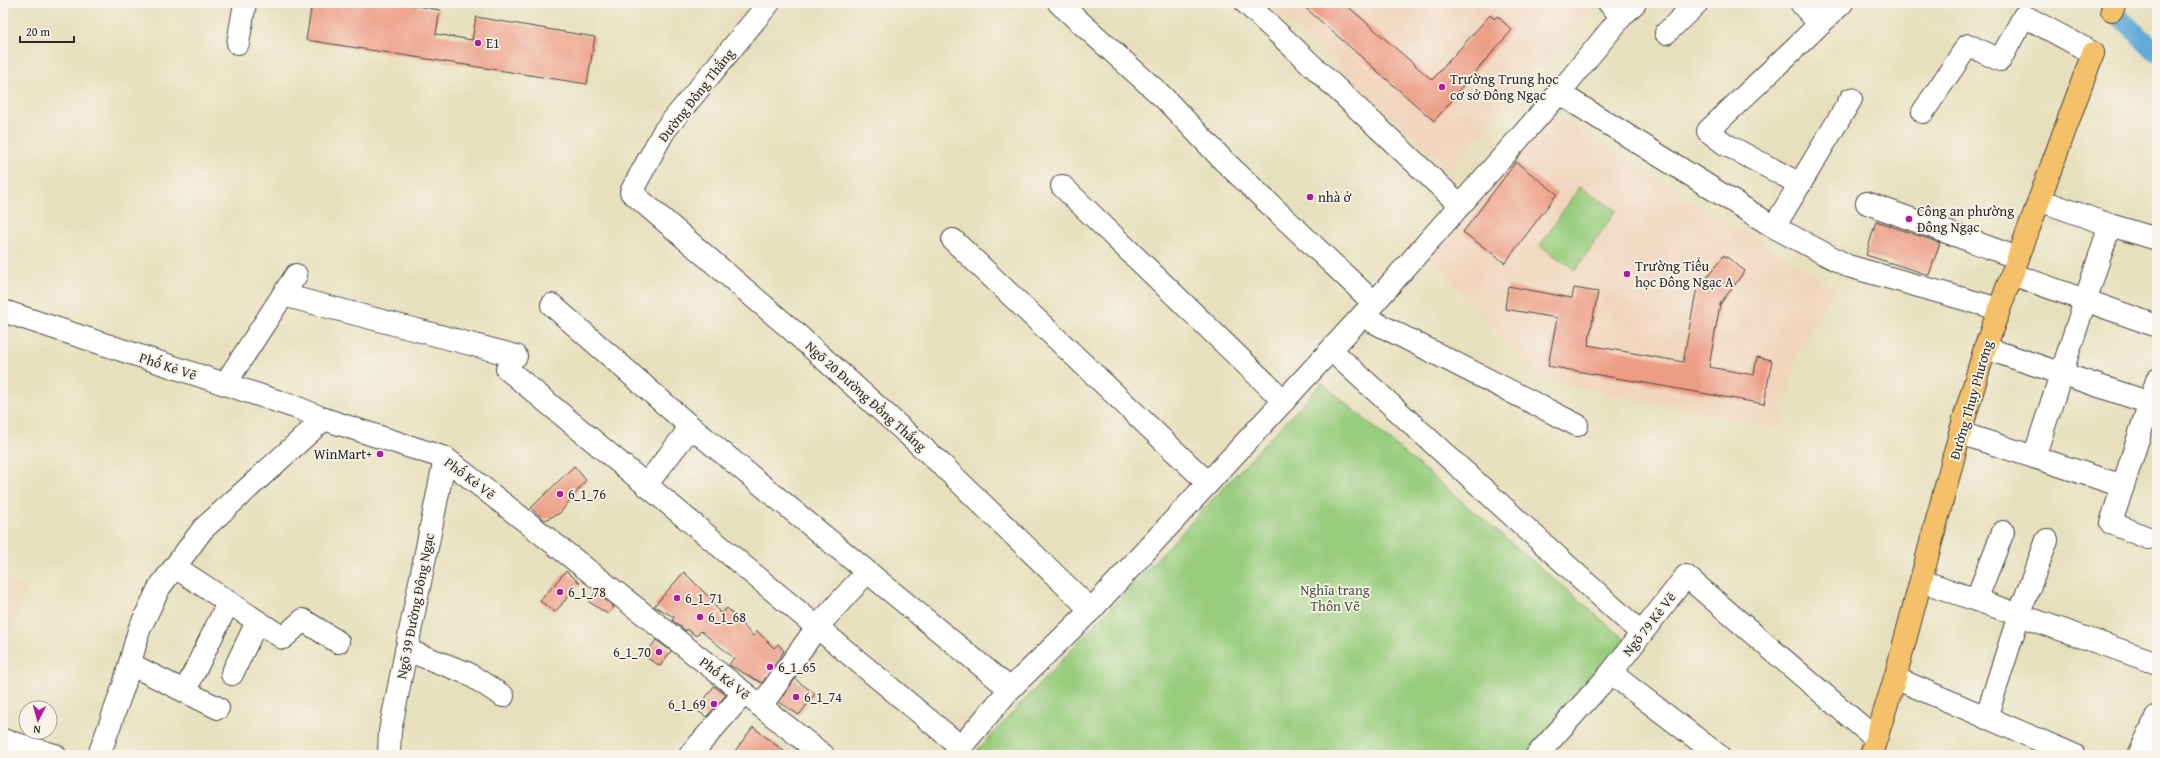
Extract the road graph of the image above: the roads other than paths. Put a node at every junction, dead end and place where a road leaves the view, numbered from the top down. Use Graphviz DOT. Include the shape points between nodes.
graph roads {
  1 [pos="245,3"];
  2 [pos="769,3"];
  3 [pos="1058,3"];
  4 [pos="1246,3"];
  5 [pos="1697,3"];
  6 [pos="1801,3"];
  7 [pos="1842,3"];
  8 [pos="1622,7"];
  9 [pos="1820,25"];
  10 [pos="1666,32"];
  11 [pos="238,43"];
  12 [pos="2094,53"];
  13 [pos="1559,93"];
  14 [pos="1851,99"];
  15 [pos="1923,112"];
  16 [pos="1800,184"];
  17 [pos="1062,186"];
  18 [pos="631,192"];
  19 [pos="2039,200"];
  20 [pos="1867,203"];
  21 [pos="1460,205"];
  22 [pos="2110,225"];
  23 [pos="1774,227"];
  24 [pos="2157,239"];
  25 [pos="953,240"];
  26 [pos="2015,266"];
  27 [pos="296,275"];
  28 [pos="283,295"];
  29 [pos="2085,300"];
  30 [pos="552,305"];
  31 [pos="1368,309"];
  32 [pos="1999,309"];
  33 [pos="3,312"];
  34 [pos="2157,326"];
  35 [pos="1985,348"];
  36 [pos="1331,350"];
  37 [pos="2063,374"];
  38 [pos="2157,380"];
  39 [pos="225,384"];
  40 [pos="1284,401"];
  41 [pos="2150,403"];
  42 [pos="324,419"];
  43 [pos="1577,425"];
  44 [pos="691,427"];
  45 [pos="1960,433"];
  46 [pos="2034,457"];
  47 [pos="445,458"];
  48 [pos="1208,483"];
  49 [pos="646,485"];
  50 [pos="2123,486"];
  51 [pos="2003,532"];
  52 [pos="2148,538"];
  53 [pos="2047,540"];
  54 [pos="175,566"];
  55 [pos="867,572"];
  56 [pos="1922,581"];
  57 [pos="1976,600"];
  58 [pos="228,603"];
  59 [pos="1091,610"];
  60 [pos="2019,615"];
  61 [pos="257,622"];
  62 [pos="817,627"];
  63 [pos="1641,633"];
  64 [pos="338,642"];
  65 [pos="406,650"];
  66 [pos="2157,663"];
  67 [pos="130,664"];
  68 [pos="1611,673"];
  69 [pos="232,674"];
  70 [pos="1895,678"];
  71 [pos="1010,689"];
  72 [pos="185,691"];
  73 [pos="744,693"];
  74 [pos="503,696"];
  75 [pos="761,706"];
  76 [pos="218,708"];
  77 [pos="2157,716"];
  78 [pos="1986,718"];
  79 [pos="3,740"];
  80 [pos="1874,747"];
  81 [pos="957,751"];
  82 [pos="1543,753"];
  83 [pos="55,755"];
  84 [pos="100,755"];
  85 [pos="389,755"];
  86 [pos="690,755"];
  87 [pos="823,755"];
  88 [pos="1718,755"];
  89 [pos="2074,755"];
  90 [pos="2139,755"];
  1 -- 11 [label="street"];
  2 -- 18 [label="street, Đường Đông Thắng" via="664,131"];
  3 -- 31 [label="street" via="1164,98"];
  4 -- 21 [label="street"];
  5 -- 10 [label="street"];
  6 -- 9 [label="street"];
  7 -- 9 [label="street"];
  8 -- 13 [label="street"];
  9 -- 16 [label="street" via="1708,131 1725,144"];
  12 -- 15 [label="street" via="2024,16 2000,60 1968,45"];
  12 -- 19 [label="main road, Đường Thụy Phương"];
  13 -- 21 [label="street"];
  13 -- 23 [label="street"];
  14 -- 16 [label="street"];
  16 -- 23 [label="street"];
  17 -- 40 [label="street"];
  18 -- 59 [label="street, Ngõ 20 Đường Đồng Thắng" via="792,330 941,464"];
  19 -- 22 [label="street"];
  19 -- 26 [label="main road, Đường Thụy Phương"];
  20 -- 26 [label="street"];
  21 -- 31 [label="street"];
  22 -- 24 [label="street"];
  22 -- 29 [label="street"];
  23 -- 32 [label="street" via="1848,266"];
  25 -- 48 [label="street"];
  26 -- 29 [label="street"];
  26 -- 32 [label="main road, Đường Thụy Phương"];
  27 -- 28 [label="street"];
  28 -- 39 [label="street"];
  28 -- 49 [label="street" via="512,363"];
  29 -- 34 [label="street"];
  29 -- 37 [label="street"];
  30 -- 44 [label="street"];
  31 -- 36 [label="street"];
  31 -- 43 [label="street"];
  32 -- 35 [label="main road, Đường Thụy Phương"];
  33 -- 39 [label="street, Phố Kẻ Vẽ"];
  35 -- 37 [label="street"];
  35 -- 45 [label="main road, Đường Thụy Phương"];
  36 -- 40 [label="street"];
  36 -- 63 [label="street"];
  37 -- 41 [label="street"];
  37 -- 46 [label="street"];
  38 -- 41 [label="street"];
  39 -- 42 [label="street, Phố Kẻ Vẽ"];
  40 -- 48 [label="street"];
  41 -- 50 [label="street"];
  42 -- 47 [label="street, Phố Kẻ Vẽ"];
  42 -- 54 [label="street" via="203,530"];
  44 -- 49 [label="street"];
  44 -- 55 [label="street"];
  45 -- 46 [label="street"];
  45 -- 56 [label="main road, Đường Thụy Phương"];
  46 -- 50 [label="street"];
  47 -- 65 [label="street, Ngõ 39 Đường Đông Ngạc"];
  47 -- 73 [label="street, Phố Kẻ Vẽ"];
  48 -- 59 [label="street"];
  49 -- 62 [label="street"];
  50 -- 52 [label="street" via="2111,523"];
  51 -- 57 [label="street"];
  53 -- 60 [label="street"];
  54 -- 58 [label="street"];
  54 -- 67 [label="street" via="159,588 139,630"];
  55 -- 62 [label="street"];
  55 -- 71 [label="street"];
  56 -- 57 [label="street"];
  56 -- 70 [label="main road, Đường Thụy Phương"];
  57 -- 60 [label="street"];
  58 -- 61 [label="street"];
  58 -- 72 [label="street"];
  59 -- 71 [label="street"];
  60 -- 66 [label="street"];
  60 -- 78 [label="street"];
  61 -- 64 [label="street" via="283,638 303,620"];
  61 -- 69 [label="street"];
  62 -- 75 [label="street"];
  62 -- 81 [label="street"];
  63 -- 68 [label="street, Ngõ 79 Kẻ Vẽ"];
  63 -- 80 [label="street, Ngõ 79 Kẻ Vẽ" via="1686,576 1771,648"];
  65 -- 74 [label="street" via="467,673"];
  65 -- 85 [label="street, Ngõ 39 Đường Đông Ngạc" via="390,731"];
  67 -- 72 [label="street"];
  67 -- 84 [label="street"];
  68 -- 82 [label="street, Ngõ 79 Kẻ Vẽ"];
  68 -- 88 [label="street"];
  70 -- 78 [label="street"];
  70 -- 80 [label="main road, Đường Thụy Phương"];
  71 -- 81 [label="street"];
  72 -- 76 [label="street"];
  73 -- 75 [label="street, Phố Kẻ Vẽ"];
  73 -- 86 [label="street"];
  75 -- 87 [label="street, Phố Kẻ Vẽ"];
  77 -- 90 [label="street"];
  78 -- 89 [label="street"];
  79 -- 83 [label="street"];
}
